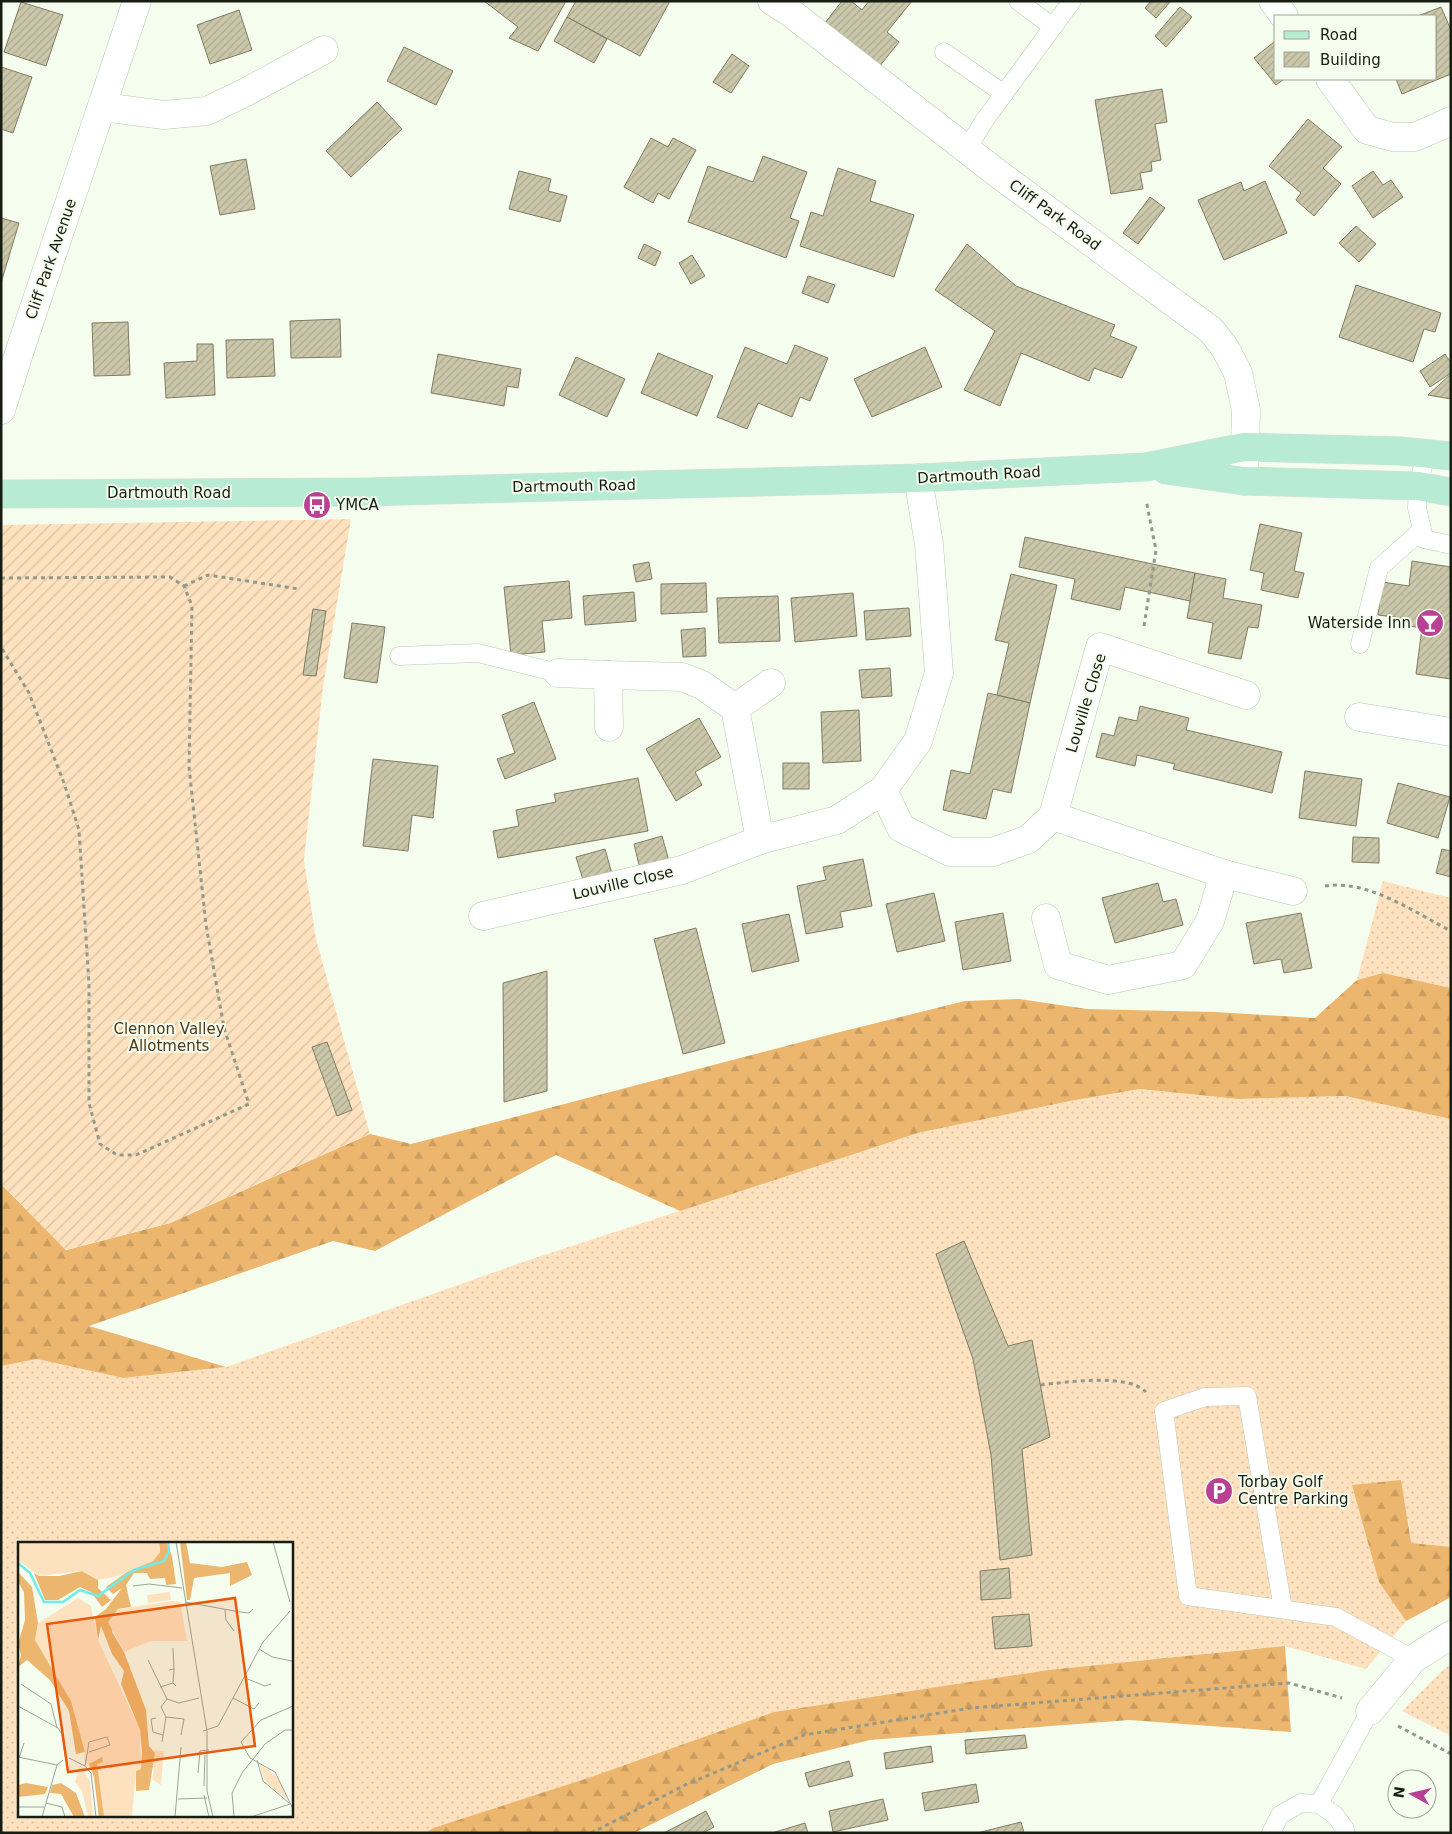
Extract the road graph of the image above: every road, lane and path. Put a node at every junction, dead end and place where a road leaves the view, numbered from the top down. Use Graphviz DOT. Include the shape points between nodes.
graph roads {
  1 [pos="137,1"];
  2 [pos="1018,1"];
  3 [pos="1072,1"];
  4 [pos="1273,1"];
  5 [pos="787,5"];
  6 [pos="1283,15"];
  7 [pos="1053,27"];
  8 [pos="324,50"];
  9 [pos="944,52"];
  10 [pos="1331,80"];
  11 [pos="1004,94"];
  12 [pos="102,108"];
  13 [pos="1451,121"];
  14 [pos="967,150"];
  15 [pos="1,410"];
  16 [pos="1244,447"];
  17 [pos="1438,455"];
  18 [pos="1143,467"];
  19 [pos="918,478"];
  20 [pos="1244,481"];
  21 [pos="1418,486"];
  22 [pos="1451,492"];
  23 [pos="1,494"];
  24 [pos="1422,530"];
  25 [pos="1451,545"];
  26 [pos="1,578"];
  27 [pos="184,586"];
  28 [pos="299,589"];
  29 [pos="1360,644"];
  30 [pos="1,647"];
  31 [pos="399,656"];
  32 [pos="1138,660"];
  33 [pos="558,673"];
  34 [pos="608,674"];
  35 [pos="771,683"];
  36 [pos="1246,695"];
  37 [pos="736,708"];
  38 [pos="1359,716"];
  39 [pos="609,728"];
  40 [pos="1451,732"];
  41 [pos="883,790"];
  42 [pos="1053,816"];
  43 [pos="760,840"];
  44 [pos="1224,874"];
  45 [pos="1293,891"];
  46 [pos="484,916"];
  47 [pos="1046,918"];
  48 [pos="1451,931"];
  49 [pos="1040,1385"];
  50 [pos="1164,1411"];
  51 [pos="1283,1609"];
  52 [pos="1451,1635"];
  53 [pos="1414,1659"];
  54 [pos="1370,1711"];
  55 [pos="1451,1754"];
  56 [pos="1319,1804"];
  57 [pos="592,1833"];
  58 [pos="1271,1833"];
  59 [pos="1345,1833"];
  1 -- 12 [label="street, Cliff Park Avenue"];
  2 -- 7 [label="lane"];
  3 -- 7 [label="lane"];
  4 -- 6 [label="street"];
  5 -- 14 [label="street, Cliff Park Road"];
  7 -- 11 [label="lane"];
  8 -- 12 [label="street" via="207,111 164,115"];
  9 -- 11 [label="lane"];
  10 -- 13 [label="street" via="1367,130 1393,137 1415,137"];
  11 -- 14 [label="lane"];
  12 -- 15 [label="street, Cliff Park Avenue"];
  14 -- 16 [label="street, Cliff Park Road" via="1211,330 1238,373 1246,410"];
  16 -- 17 [label="main road, Dartmouth Road"];
  16 -- 18 [label="main road, Dartmouth Road"];
  16 -- 20 [label="street, Cliff Park Road"];
  17 -- 21 [label="lane"];
  18 -- 19 [label="main road, Dartmouth Road"];
  18 -- 20 [label="main road, Dartmouth Road"];
  18 -- 32 [label="path" via="1156,550"];
  19 -- 23 [label="main road, Dartmouth Road" via="363,492"];
  19 -- 41 [label="street, Louville Close" via="929,544 939,673 918,741"];
  20 -- 21 [label="main road, Dartmouth Road"];
  21 -- 22 [label="main road, Dartmouth Road"];
  21 -- 24 [label="lane" via="1417,508"];
  24 -- 25 [label="lane" via="1424,539"];
  24 -- 29 [label="lane" via="1379,568"];
  26 -- 27 [label="path" via="170,577"];
  27 -- 28 [label="path" via="208,575"];
  27 -- 30 [label="path" via="192,606 189,767 206,925 224,1028 249,1104 136,1155 117,1155 100,1144 90,1103 89,984 79,830 29,693"];
  31 -- 33 [label="lane" via="478,653"];
  32 -- 36 [label="street, Louville Close"];
  32 -- 42 [label="street, Louville Close" via="1100,647"];
  33 -- 34 [label="street"];
  34 -- 37 [label="street" via="682,677 702,685"];
  34 -- 39 [label="street"];
  35 -- 37 [label="street"];
  37 -- 43 [label="street"];
  38 -- 40 [label="street"];
  41 -- 42 [label="street" via="901,828 950,852 993,852 1029,839"];
  41 -- 43 [label="street, Louville Close" via="837,820"];
  42 -- 44 [label="street"];
  43 -- 46 [label="street, Louville Close" via="682,870"];
  44 -- 45 [label="street"];
  44 -- 47 [label="street" via="1210,922 1183,966 1108,980 1058,965"];
  45 -- 48 [label="path" via="1336,884 1379,893"];
  49 -- 50 [label="path" via="1094,1379 1140,1386"];
  50 -- 51 [label="lane" via="1188,1596"];
  50 -- 51 [label="lane" via="1205,1397 1247,1396"];
  51 -- 53 [label="lane" via="1336,1616"];
  52 -- 53 [label="street"];
  53 -- 54 [label="street"];
  54 -- 55 [label="path"];
  54 -- 56 [label="lane"];
  54 -- 57 [label="path" via="1349,1700 1289,1682 971,1708 804,1735 685,1785"];
  56 -- 58 [label="lane" via="1301,1803 1280,1814"];
  56 -- 59 [label="lane" via="1335,1815"];
}
